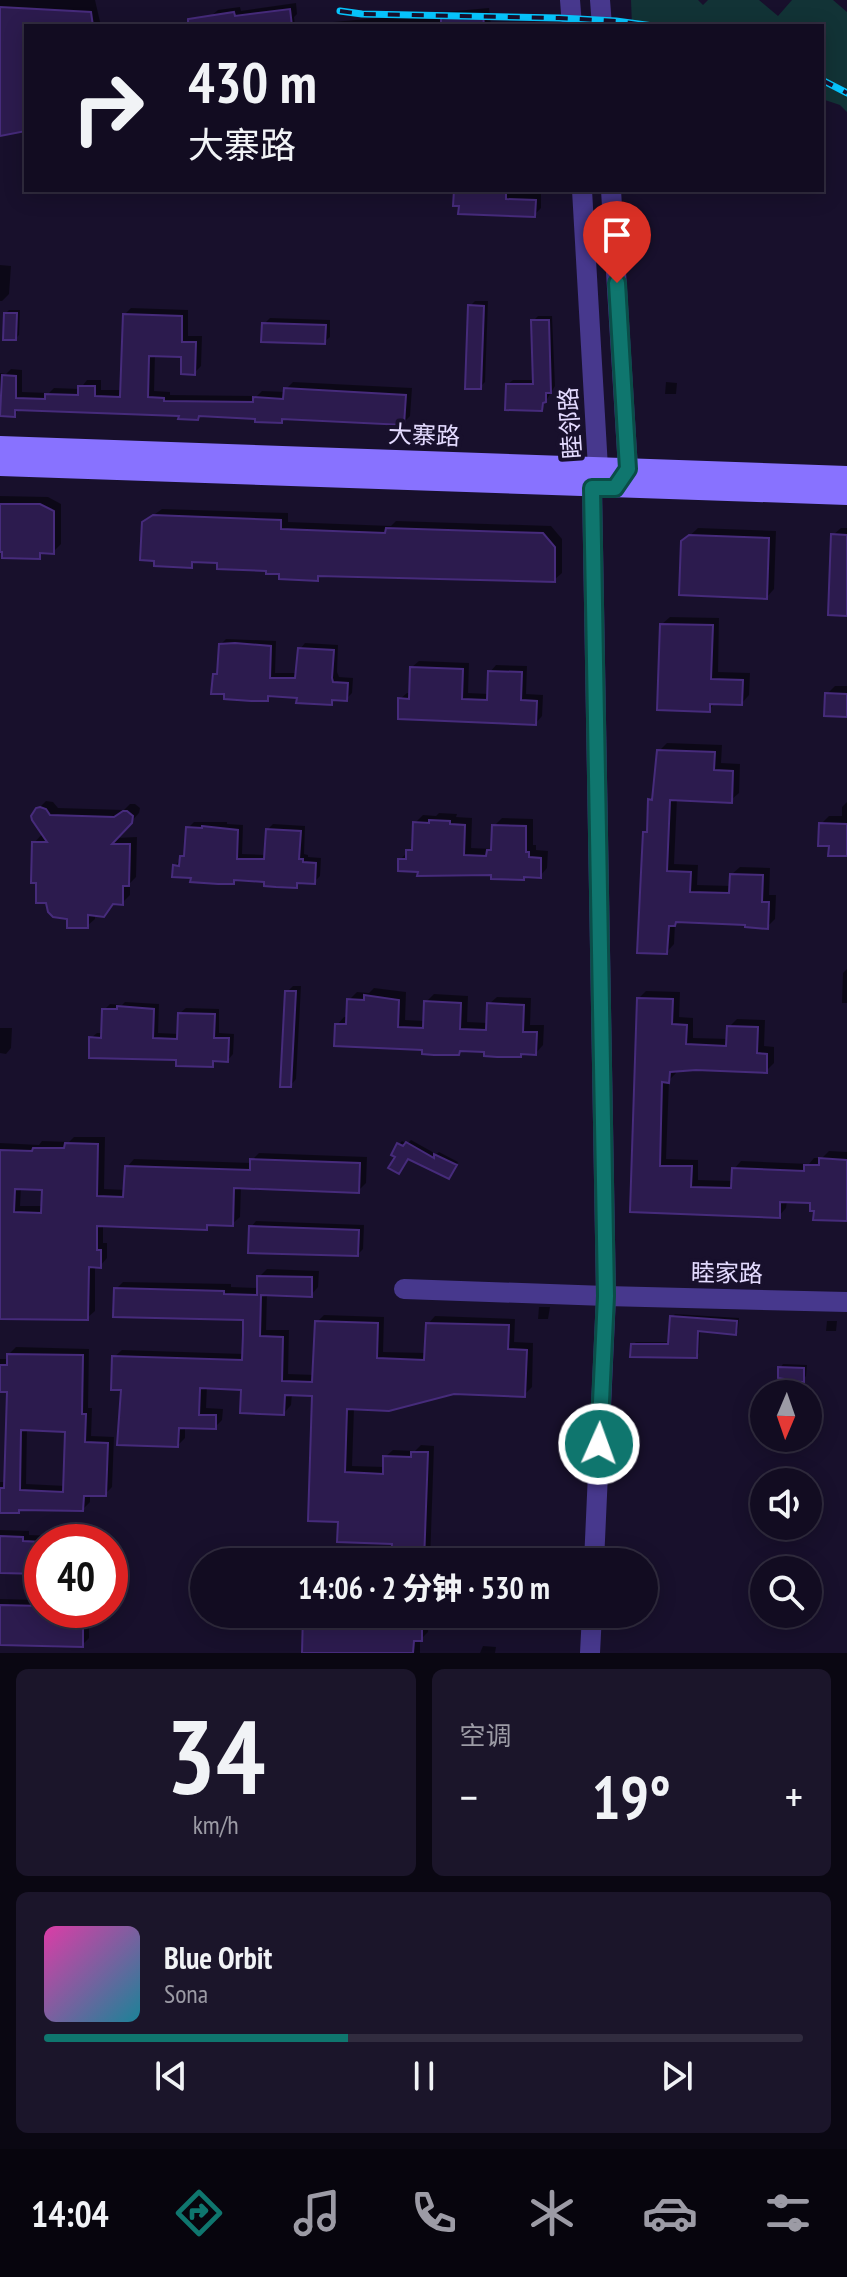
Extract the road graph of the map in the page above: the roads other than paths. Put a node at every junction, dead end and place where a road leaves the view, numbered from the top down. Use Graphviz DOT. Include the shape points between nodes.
graph roads {
  1 [pos="570,0"];
  2 [pos="600,0"];
  3 [pos="572,24"];
  4 [pos="602,24"];
  5 [pos="582,192"];
  6 [pos="611,192"];
  7 [pos="0,446"];
  8 [pos="0,466"];
  9 [pos="628,469"];
  10 [pos="847,476"];
  11 [pos="595,478"];
  12 [pos="615,488"];
  13 [pos="847,495"];
  14 [pos="404,1289"];
  15 [pos="606,1296"];
  16 [pos="847,1302"];
  17 [pos="595,1548"];
  18 [pos="591,1628"];
  19 [pos="590,1653"];
  1 -- 3 [label="street"];
  2 -- 4 [label="street"];
  5 -- 11 [label="street, 睦邻路"];
  6 -- 9 [label="street"];
  7 -- 11 [label="main road, 大寨路"];
  8 -- 11 [label="main road, 大寨路"];
  9 -- 10 [label="main road, 大寨路"];
  9 -- 11 [label="main road, 大寨路"];
  9 -- 12 [label="street"];
  11 -- 12 [label="street, 睦邻路"];
  11 -- 15 [label="street"];
  12 -- 13 [label="main road"];
  14 -- 15 [label="street, 睦家路"];
  15 -- 16 [label="street, 睦家路"];
  15 -- 17 [label="street"];
  18 -- 19 [label="street"];
}
